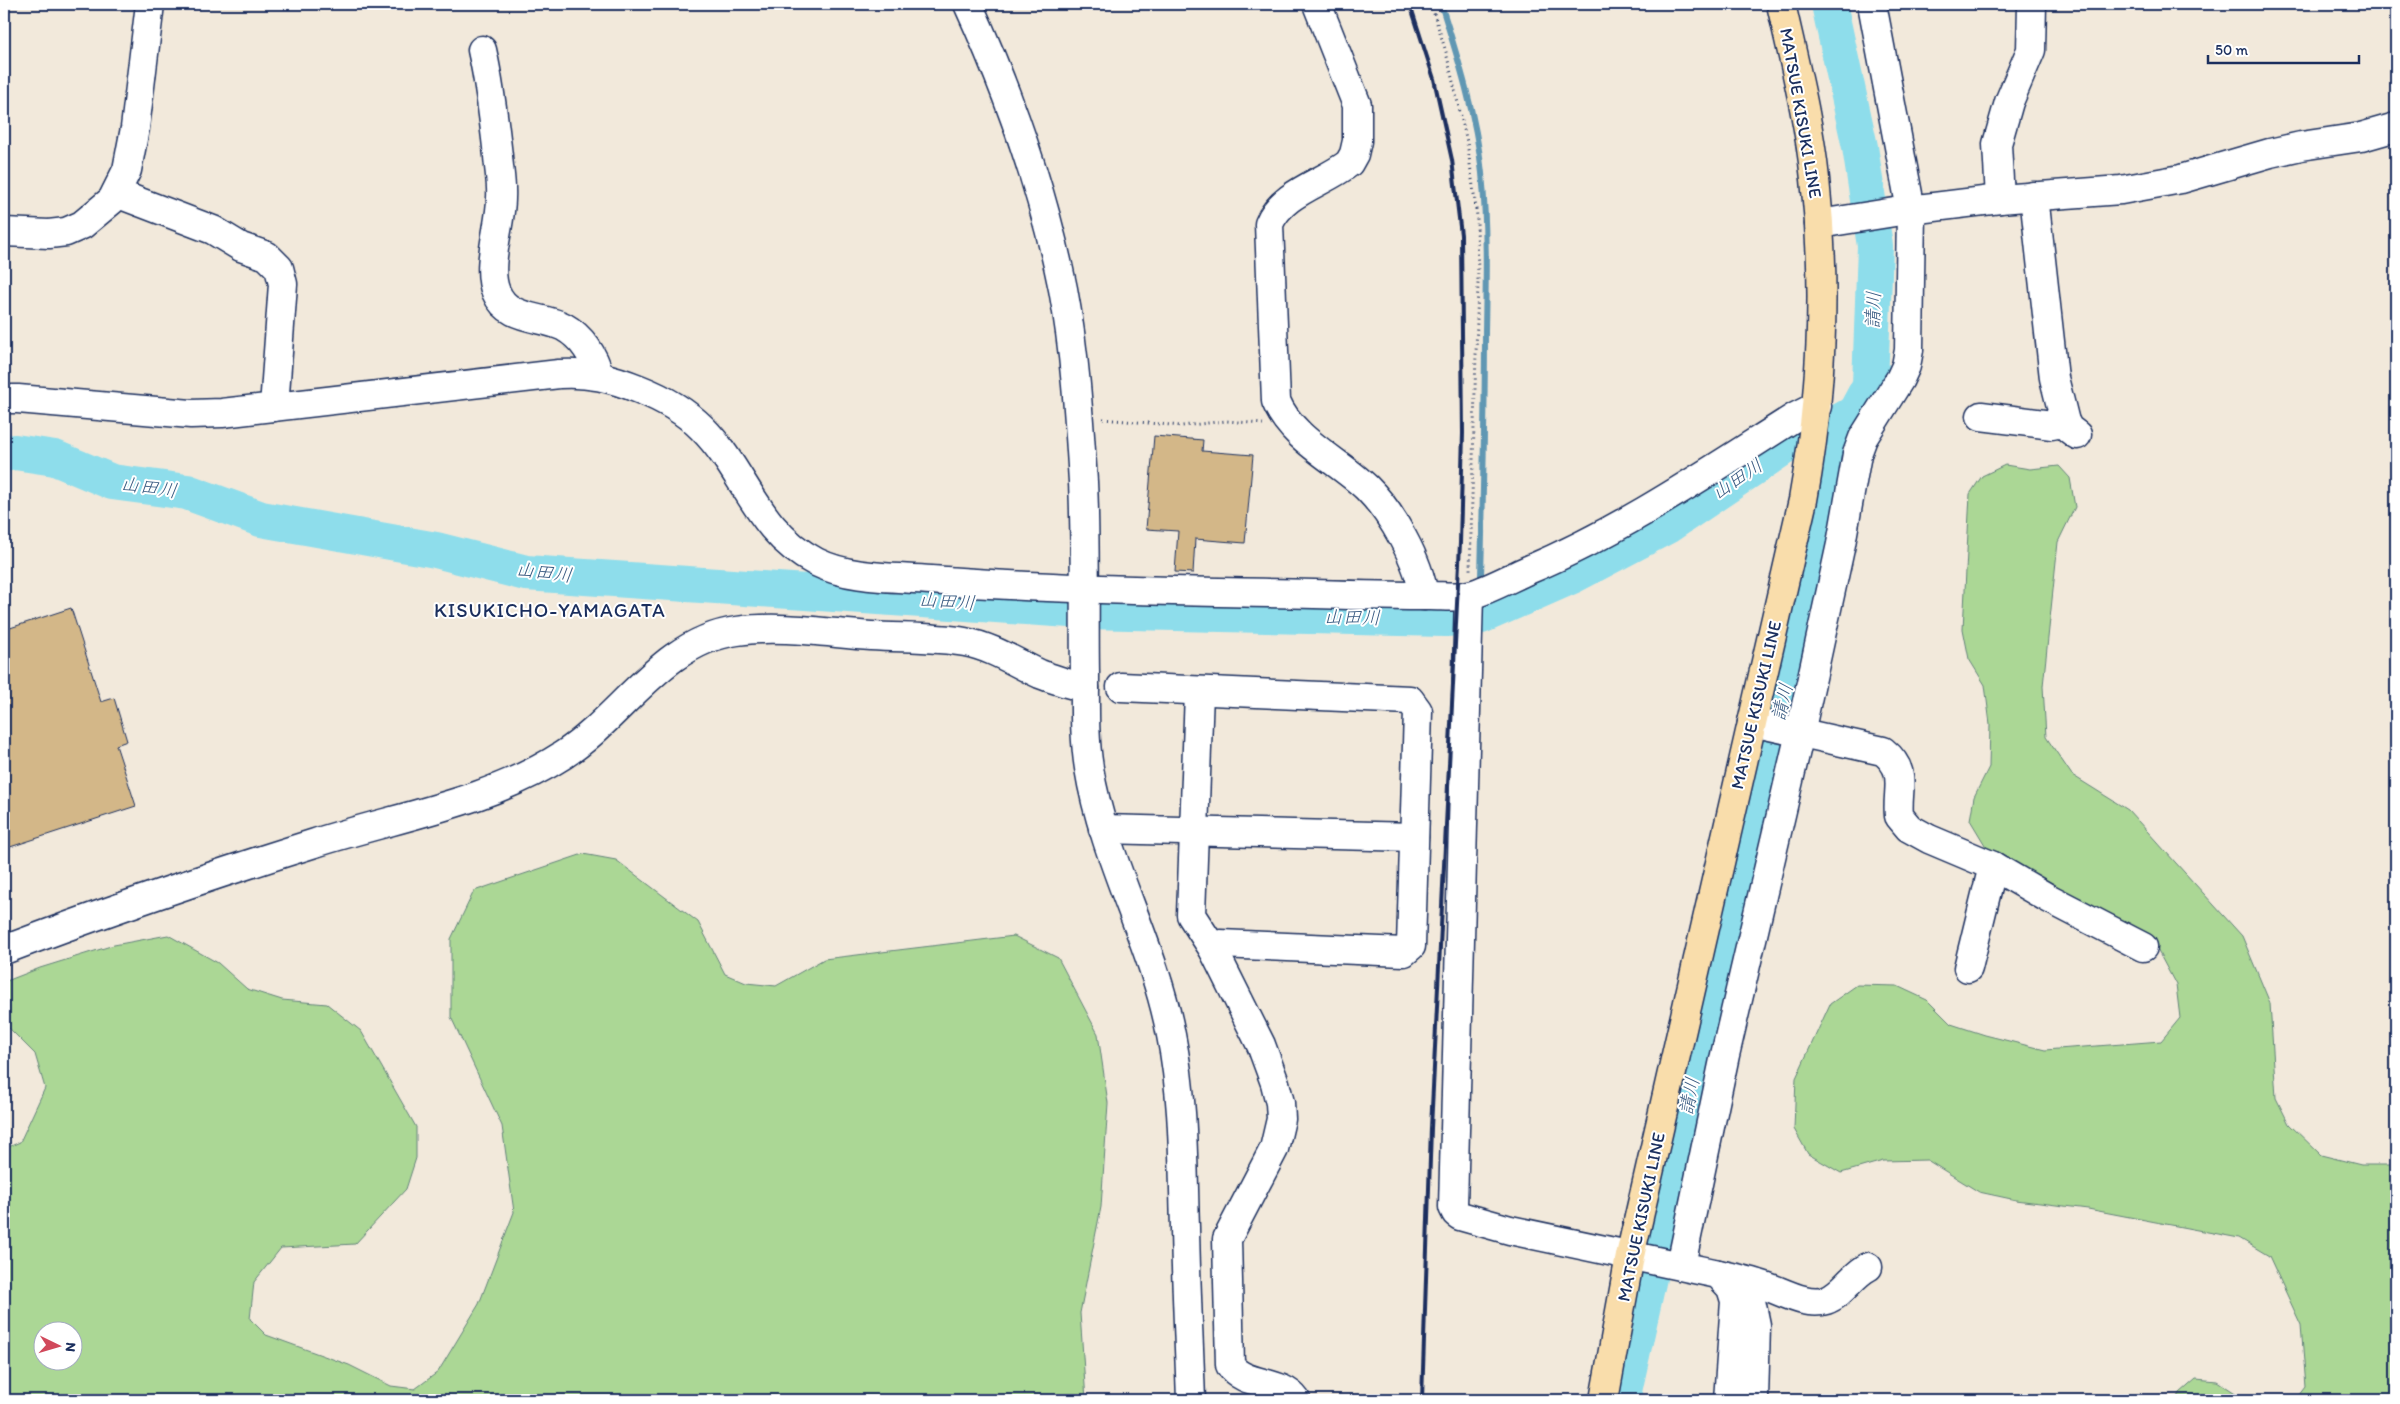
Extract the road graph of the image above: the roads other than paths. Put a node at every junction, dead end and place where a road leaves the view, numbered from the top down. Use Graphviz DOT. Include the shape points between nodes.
graph roads {
  1 [pos="150,4"];
  2 [pos="968,4"];
  3 [pos="1317,4"];
  4 [pos="1781,4"];
  5 [pos="1872,4"];
  6 [pos="2032,4"];
  7 [pos="482,50"];
  8 [pos="2396,127"];
  9 [pos="116,193"];
  10 [pos="2034,196"];
  11 [pos="2000,199"];
  12 [pos="1906,211"];
  13 [pos="1819,224"];
  14 [pos="4,232"];
  15 [pos="599,375"];
  16 [pos="4,400"];
  17 [pos="274,407"];
  18 [pos="1816,412"];
  19 [pos="1980,416"];
  20 [pos="1424,596"];
  21 [pos="1084,603"];
  22 [pos="1469,611"];
  23 [pos="1122,687"];
  24 [pos="1085,688"];
  25 [pos="1199,692"];
  26 [pos="1759,723"];
  27 [pos="1798,733"];
  28 [pos="1103,829"];
  29 [pos="1194,831"];
  30 [pos="1414,837"];
  31 [pos="1994,866"];
  32 [pos="2143,947"];
  33 [pos="1213,949"];
  34 [pos="4,950"];
  35 [pos="1968,968"];
  36 [pos="1630,1256"];
  37 [pos="1681,1265"];
  38 [pos="1868,1267"];
  39 [pos="1731,1277"];
  40 [pos="1191,1400"];
  41 [pos="1296,1400"];
  42 [pos="1604,1400"];
  43 [pos="1728,1400"];
  44 [pos="1754,1400"];
  1 -- 9 [label="street" via="135,128 127,170"];
  2 -- 21 [label="street" via="1031,161 1064,292 1083,484"];
  3 -- 20 [label="street" via="1357,105 1357,140 1349,163 1292,197 1273,215 1269,224 1275,391 1281,411 1294,428 1367,489 1383,508 1411,557 1422,581"];
  4 -- 13 [label="main road, MATSUE KISUKI LINE" via="1808,129"];
  5 -- 12 [label="street" via="1885,62"];
  6 -- 11 [label="street" via="2031,50 2009,102 1997,144"];
  7 -- 15 [label="street" via="493,113 501,198 493,267 496,292 508,310 564,327 574,335 594,358"];
  8 -- 10 [label="street" via="2361,137 2270,153 2182,179 2121,190"];
  9 -- 14 [label="street" via="97,214 66,232"];
  9 -- 17 [label="street" via="213,230 241,247 267,256 279,268 282,284"];
  10 -- 11 [label="street"];
  10 -- 19 [label="street" via="2051,360 2071,428"];
  11 -- 12 [label="street"];
  12 -- 13 [label="street"];
  12 -- 27 [label="street" via="1909,350 1906,366 1863,438 1857,454 1841,544"];
  13 -- 18 [label="main road, MATSUE KISUKI LINE" via="1821,318"];
  15 -- 17 [label="street" via="559,374"];
  15 -- 21 [label="street" via="658,397 684,412 704,429 779,535 818,562 857,574 968,583"];
  16 -- 17 [label="street" via="18,398 191,414"];
  18 -- 22 [label="street" via="1794,417 1622,525 1550,561"];
  18 -- 26 [label="main road, MATSUE KISUKI LINE" via="1803,500"];
  20 -- 21 [label="street"];
  20 -- 22 [label="street"];
  21 -- 24 [label="street"];
  22 -- 36 [label="street" via="1453,1207 1456,1214 1467,1219"];
  23 -- 25 [label="street"];
  24 -- 28 [label="street" via="1089,765"];
  24 -- 34 [label="street" via="1041,674 966,642 768,629 734,631 697,642 665,663 596,729 564,754 500,788 314,843"];
  25 -- 29 [label="street"];
  25 -- 30 [label="street" via="1410,700 1418,711"];
  26 -- 27 [label="street"];
  26 -- 36 [label="main road, MATSUE KISUKI LINE"];
  27 -- 31 [label="street" via="1883,751 1897,765 1900,775 1898,809 1902,822 1929,839"];
  27 -- 37 [label="street"];
  28 -- 29 [label="street"];
  28 -- 40 [label="street" via="1171,1033 1183,1146"];
  29 -- 30 [label="street"];
  29 -- 33 [label="street" via="1191,915"];
  30 -- 33 [label="street" via="1411,946 1404,952 1220,944"];
  31 -- 32 [label="street"];
  31 -- 35 [label="street"];
  33 -- 41 [label="street" via="1261,1045 1275,1083 1281,1119 1274,1149 1227,1239 1230,1365 1238,1374 1286,1391"];
  36 -- 37 [label="street"];
  36 -- 42 [label="main road, MATSUE KISUKI LINE"];
  37 -- 39 [label="street"];
  38 -- 39 [label="street" via="1857,1273 1836,1294 1817,1301"];
  39 -- 43 [label="street" via="1735,1301"];
  39 -- 44 [label="street" via="1750,1296 1756,1325"];
}
